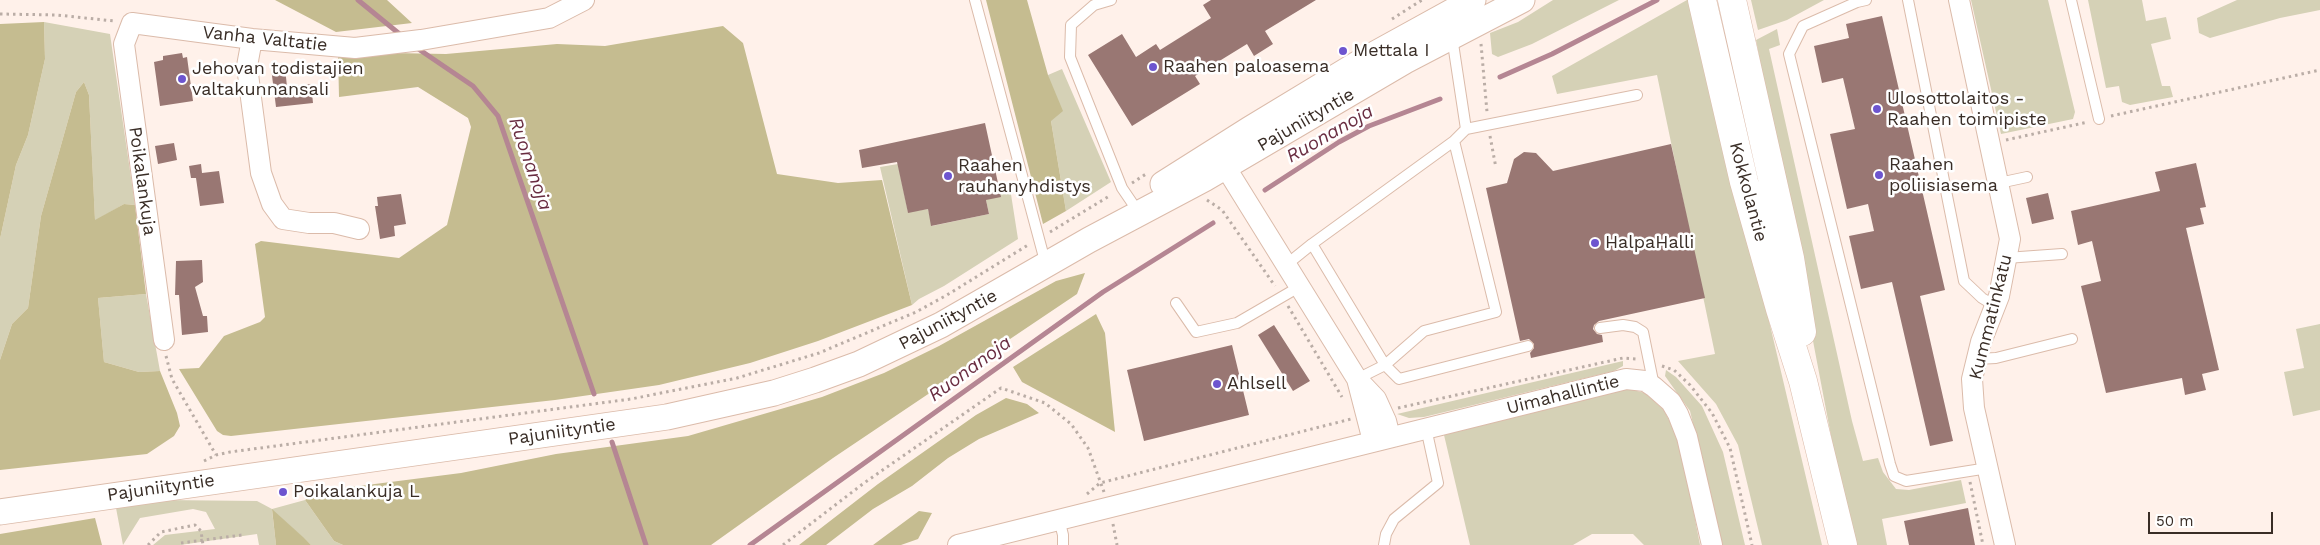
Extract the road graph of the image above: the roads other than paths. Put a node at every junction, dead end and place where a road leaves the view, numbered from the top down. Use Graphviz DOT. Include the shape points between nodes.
graph roads {
  1 [pos="584,0"];
  2 [pos="975,0"];
  3 [pos="1111,0"];
  4 [pos="1472,0"];
  5 [pos="1522,0"];
  6 [pos="1702,0"];
  7 [pos="1732,0"];
  8 [pos="1866,0"];
  9 [pos="1908,0"];
  10 [pos="1959,0"];
  11 [pos="2071,0"];
  12 [pos="1445,17"];
  13 [pos="132,23"];
  14 [pos="252,39"];
  15 [pos="1637,95"];
  16 [pos="2099,119"];
  17 [pos="1466,129"];
  18 [pos="1454,141"];
  19 [pos="1221,159"];
  20 [pos="2027,176"];
  21 [pos="1999,183"];
  22 [pos="1132,202"];
  23 [pos="359,229"];
  24 [pos="1312,244"];
  25 [pos="2062,254"];
  26 [pos="2006,258"];
  27 [pos="1286,265"];
  28 [pos="1046,266"];
  29 [pos="1299,287"];
  30 [pos="1176,303"];
  31 [pos="1996,306"];
  32 [pos="1600,328"];
  33 [pos="2072,339"];
  34 [pos="164,340"];
  35 [pos="1528,346"];
  36 [pos="1977,359"];
  37 [pos="1385,365"];
  38 [pos="1357,379"];
  39 [pos="1803,381"];
  40 [pos="1654,387"];
  41 [pos="1426,428"];
  42 [pos="1381,439"];
  43 [pos="1988,468"];
  44 [pos="0,512"];
  45 [pos="1059,519"];
  46 [pos="958,545"];
  47 [pos="1063,545"];
  48 [pos="1384,545"];
  49 [pos="1712,545"];
  50 [pos="1843,545"];
  51 [pos="2005,545"];
  1 -- 14 [label="street, Vanha Valtatie" via="549,18 355,48"];
  2 -- 28 [label="lane"];
  3 -- 22 [label="lane" via="1094,5 1071,25 1070,57"];
  4 -- 12 [label="street, Pajuniityntie"];
  5 -- 12 [label="street, Pajuniityntie" via="1476,25"];
  6 -- 39 [label="main road, Kokkolantie" via="1744,182"];
  7 -- 39 [label="main road, Kokkolantie" via="1790,258 1806,354"];
  8 -- 43 [label="lane" via="1803,26 1789,54 1890,464 1894,476 1906,481"];
  9 -- 31 [label="lane" via="1964,281"];
  10 -- 21 [label="street, Kummatinkatu"];
  11 -- 16 [label="lane"];
  12 -- 17 [label="lane"];
  12 -- 19 [label="street, Pajuniityntie" via="1364,60"];
  13 -- 14 [label="street, Vanha Valtatie"];
  13 -- 34 [label="street, Poikalankuja" via="124,44"];
  14 -- 23 [label="street" via="248,66 251,98 261,173 272,204 283,219 334,223"];
  15 -- 17 [label="lane"];
  17 -- 18 [label="lane"];
  18 -- 24 [label="lane"];
  18 -- 37 [label="lane" via="1496,312 1424,330"];
  19 -- 22 [label="street, Pajuniityntie"];
  19 -- 27 [label="street"];
  20 -- 21 [label="lane"];
  21 -- 26 [label="street, Kummatinkatu" via="2010,239"];
  22 -- 28 [label="street, Pajuniityntie" via="1089,240"];
  24 -- 27 [label="lane"];
  24 -- 37 [label="lane"];
  25 -- 26 [label="lane"];
  26 -- 31 [label="street, Kummatinkatu"];
  27 -- 29 [label="street"];
  28 -- 44 [label="street, Pajuniityntie" via="942,325 859,364 815,380 727,404 667,417"];
  29 -- 30 [label="lane" via="1237,324 1196,332"];
  29 -- 38 [label="street"];
  31 -- 36 [label="street, Kummatinkatu"];
  32 -- 40 [label="lane" via="1624,325 1642,332"];
  33 -- 36 [label="lane" via="1996,358"];
  35 -- 37 [label="lane" via="1399,379"];
  36 -- 43 [label="street, Kummatinkatu" via="1972,379 1974,408"];
  37 -- 38 [label="lane"];
  38 -- 42 [label="street" via="1376,399 1374,413"];
  39 -- 50 [label="main road, Kokkolantie"];
  40 -- 41 [label="street, Uimahallintie" via="1644,381 1626,379"];
  40 -- 49 [label="street, Uimahallintie" via="1671,402 1683,426"];
  41 -- 42 [label="street, Uimahallintie"];
  41 -- 48 [label="lane" via="1438,483 1394,519"];
  42 -- 45 [label="street, Uimahallintie"];
  43 -- 51 [label="street, Kummatinkatu"];
  45 -- 46 [label="street, Uimahallintie"];
  45 -- 47 [label="lane" via="1064,535"];
}
